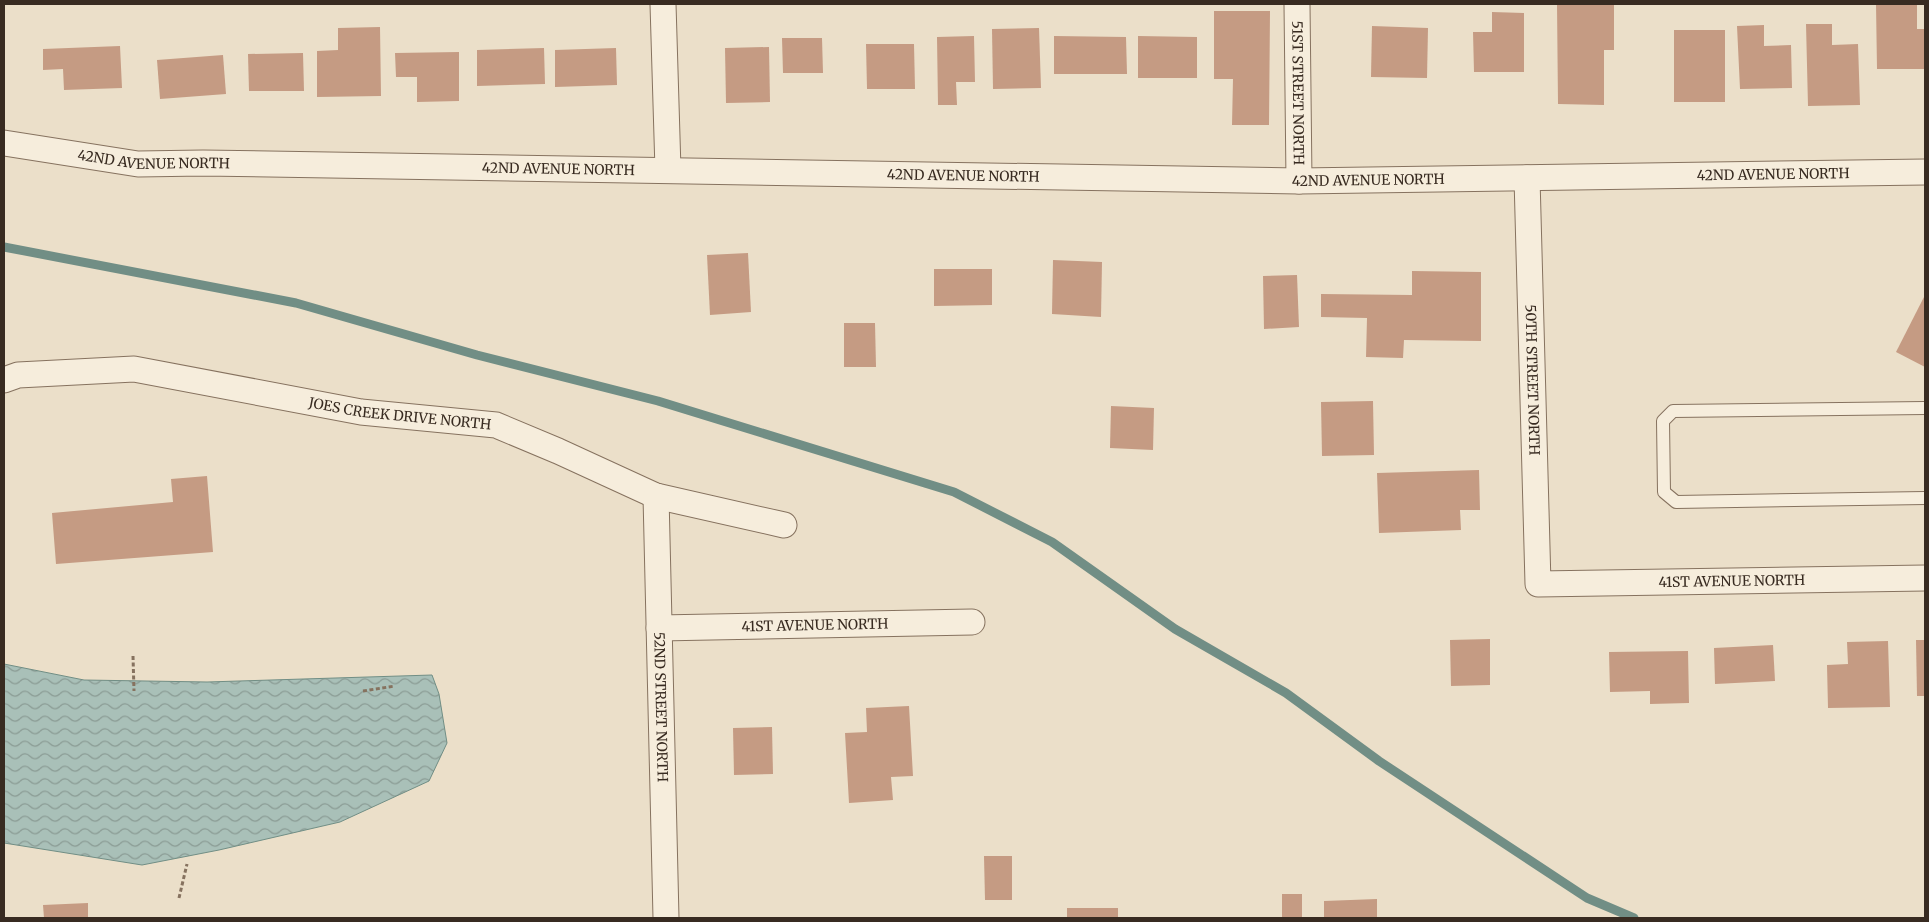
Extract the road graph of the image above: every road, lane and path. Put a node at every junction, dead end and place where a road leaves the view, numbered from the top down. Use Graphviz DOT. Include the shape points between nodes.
graph roads {
  1 [pos="663,4"];
  2 [pos="1297,4"];
  3 [pos="4,143"];
  4 [pos="668,170"];
  5 [pos="1925,172"];
  6 [pos="1527,178"];
  7 [pos="1299,181"];
  8 [pos="4,380"];
  9 [pos="1925,408"];
  10 [pos="656,496"];
  11 [pos="1925,498"];
  12 [pos="784,525"];
  13 [pos="1925,578"];
  14 [pos="1538,584"];
  15 [pos="972,622"];
  16 [pos="659,628"];
  17 [pos="133,656"];
  18 [pos="395,686"];
  19 [pos="134,691"];
  20 [pos="363,691"];
  21 [pos="187,864"];
  22 [pos="179,898"];
  23 [pos="666,918"];
  1 -- 4 [label="street"];
  2 -- 7 [label="street, 51ST STREET NORTH"];
  3 -- 4 [label="street, 42ND AVENUE NORTH" via="138,164"];
  4 -- 7 [label="street, 42ND AVENUE NORTH"];
  5 -- 6 [label="street, 42ND AVENUE NORTH"];
  6 -- 7 [label="street, 42ND AVENUE NORTH"];
  6 -- 14 [label="street, 50TH STREET NORTH"];
  8 -- 10 [label="street, JOES CREEK DRIVE NORTH" via="18,375 134,369 361,412 496,425"];
  9 -- 11 [label="lane" via="1673,411 1662,421 1664,492 1676,502"];
  10 -- 12 [label="street, JOES CREEK DRIVE NORTH"];
  10 -- 16 [label="street, 52ND STREET NORTH"];
  13 -- 14 [label="street, 41ST AVENUE NORTH"];
  15 -- 16 [label="street, 41ST AVENUE NORTH"];
  16 -- 23 [label="street, 52ND STREET NORTH"];
  17 -- 19 [label="path"];
  18 -- 20 [label="path"];
  21 -- 22 [label="path"];
}
